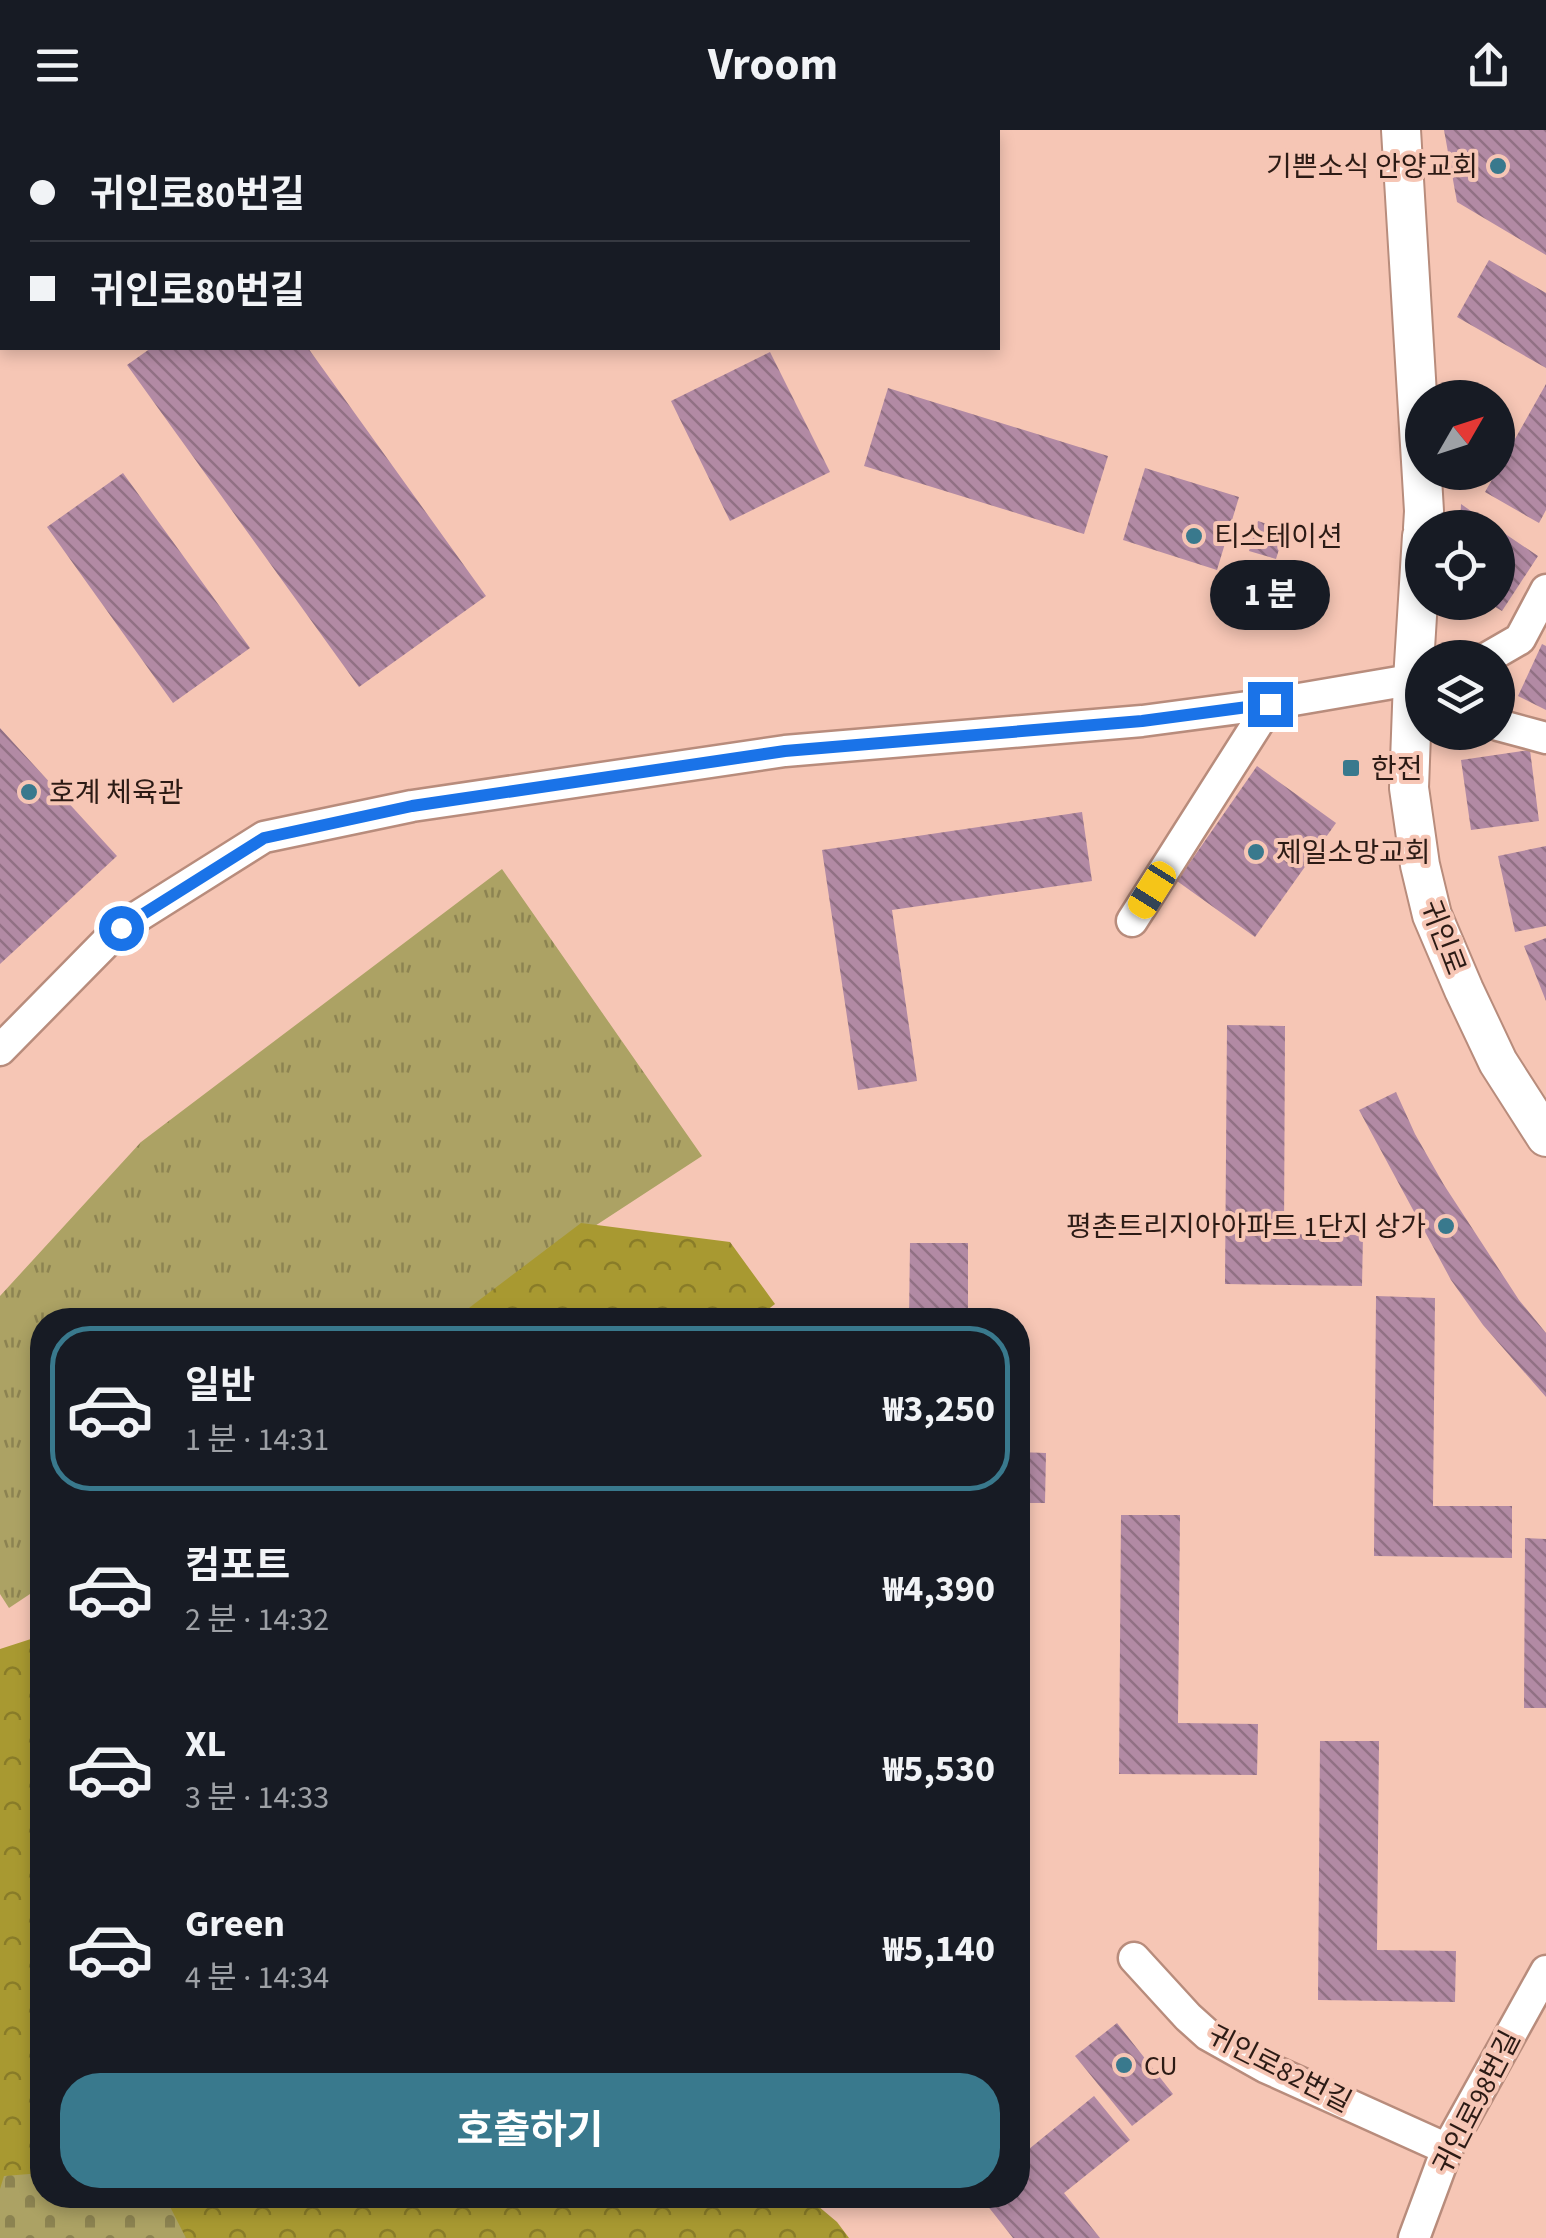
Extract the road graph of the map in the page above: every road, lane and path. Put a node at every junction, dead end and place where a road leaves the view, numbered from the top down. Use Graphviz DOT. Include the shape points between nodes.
graph roads {
  1 [pos="1401,130"];
  2 [pos="1424,510"];
  3 [pos="1546,590"];
  4 [pos="1515,642"];
  5 [pos="1405,683"];
  6 [pos="1270,704"];
  7 [pos="1515,730"];
  8 [pos="1546,738"];
  9 [pos="1412,750"];
  10 [pos="1132,920"];
  11 [pos="0,1050"];
  12 [pos="1546,1137"];
  13 [pos="1134,1958"];
  14 [pos="1546,1970"];
  15 [pos="1447,2148"];
  16 [pos="1414,2238"];
  1 -- 2 [label="street"];
  3 -- 4 [label="street"];
  5 -- 6 [label="street"];
  6 -- 10 [label="street"];
  6 -- 11 [label="street" via="785,751 412,806 264,838 121,928"];
  7 -- 8 [label="street"];
  9 -- 12 [label="street, 귀인로" via="1408,788 1432,915 1498,1062"];
  13 -- 15 [label="street, 귀인로82번길" via="1208,2035"];
  14 -- 15 [label="street, 귀인로98번길"];
  15 -- 16 [label="street, 귀인로98번길"];
}
